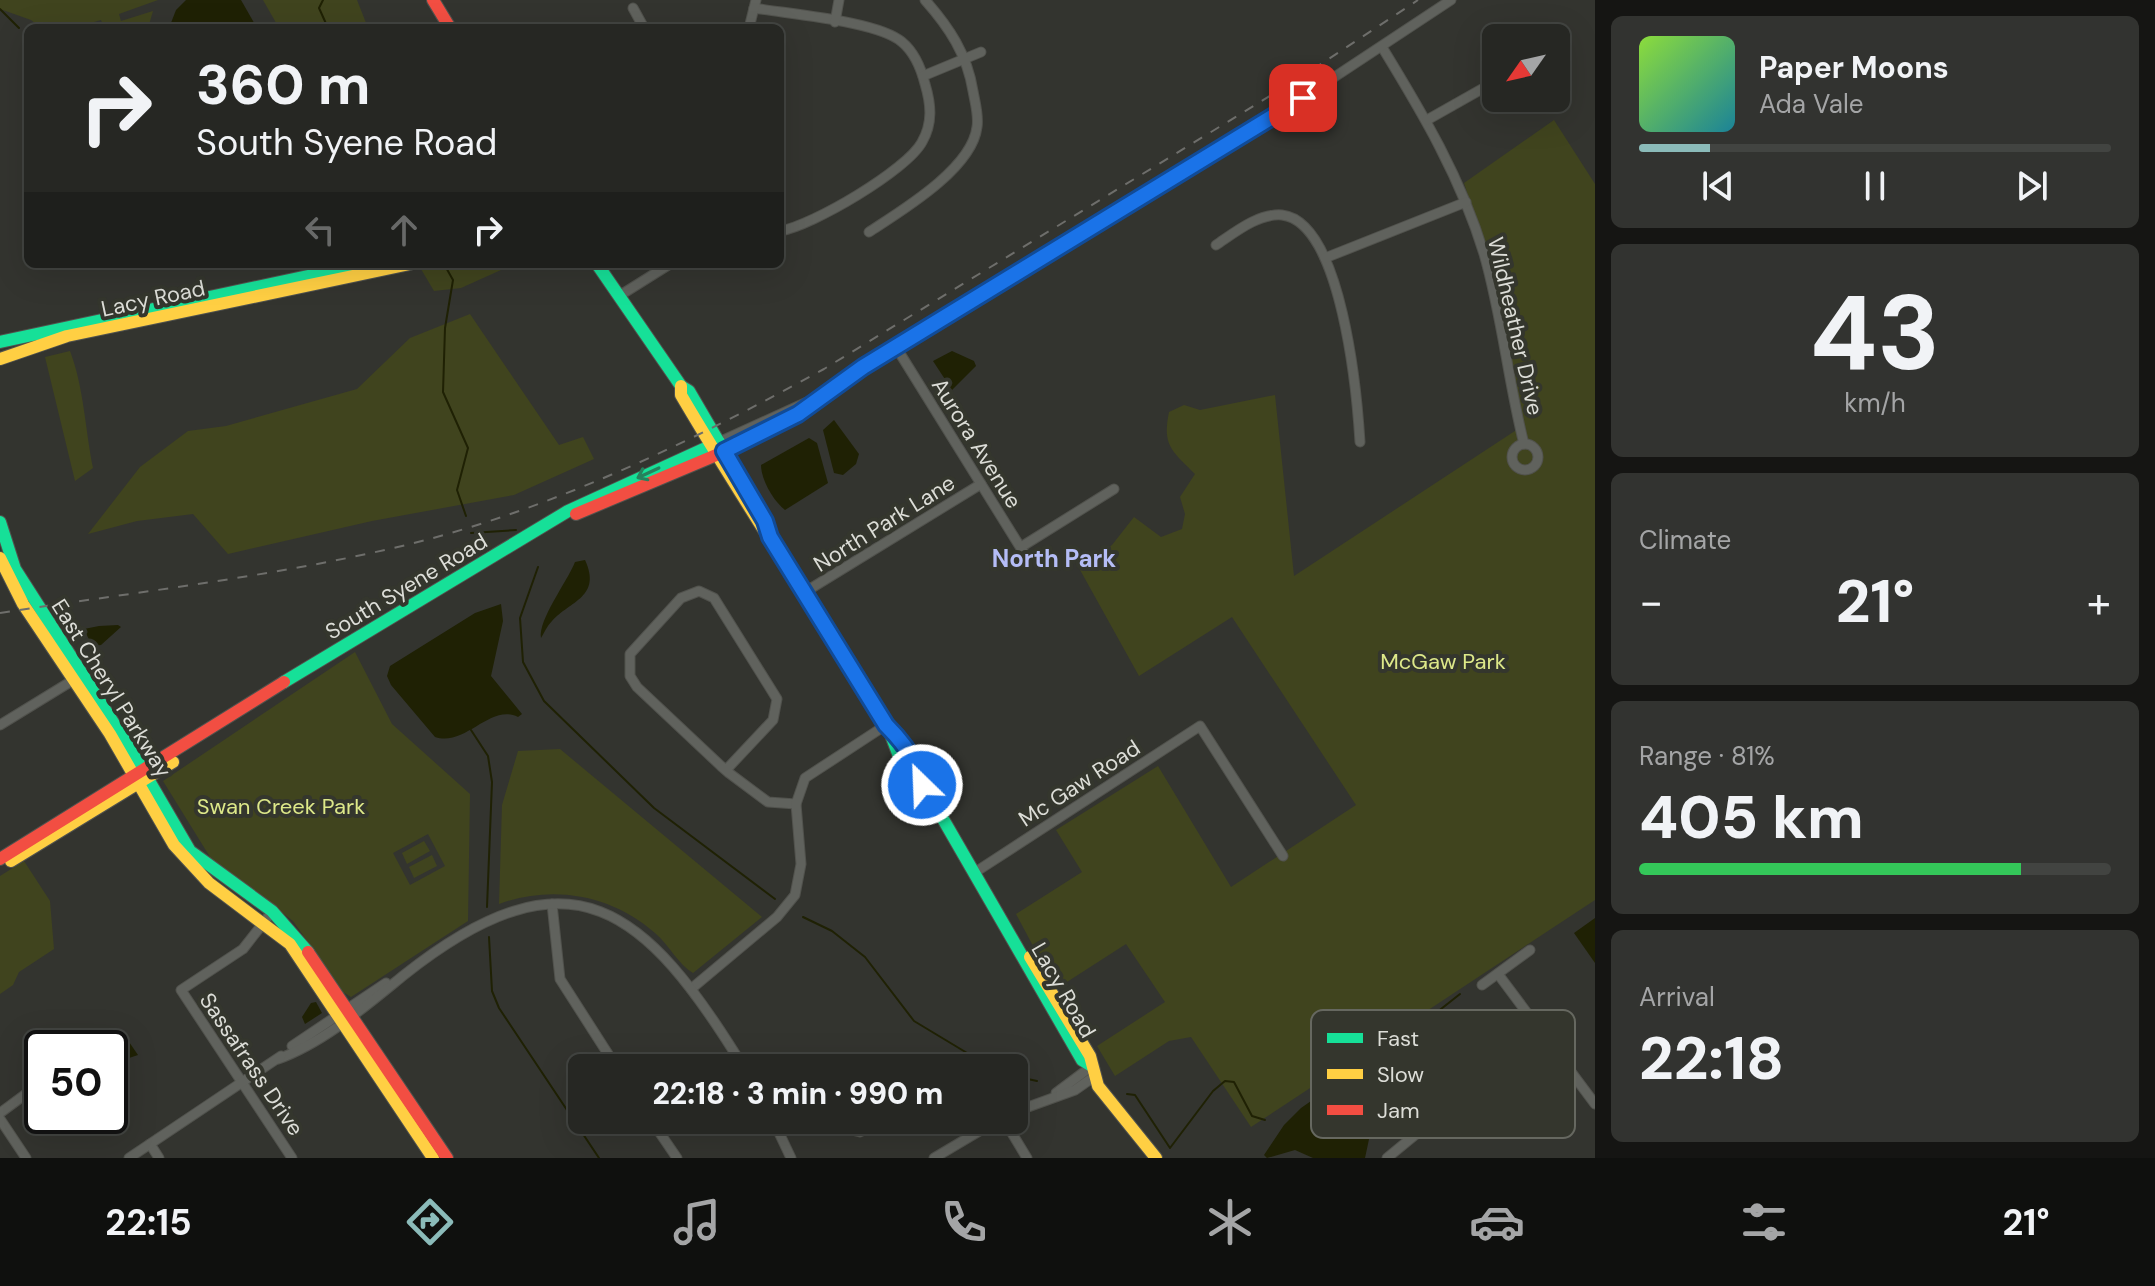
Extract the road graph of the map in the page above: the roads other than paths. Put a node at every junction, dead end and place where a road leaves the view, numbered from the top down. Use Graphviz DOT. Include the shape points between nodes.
graph roads {
  1 [pos="433,0"];
  2 [pos="839,0"];
  3 [pos="925,0"];
  4 [pos="1451,0"];
  5 [pos="755,4"];
  6 [pos="633,8"];
  7 [pos="835,22"];
  8 [pos="448,24"];
  9 [pos="642,24"];
  10 [pos="750,24"];
  11 [pos="1382,47"];
  12 [pos="981,52"];
  13 [pos="965,61"];
  14 [pos="923,76"];
  15 [pos="1482,89"];
  16 [pos="1427,120"];
  17 [pos="1466,202"];
  18 [pos="784,230"];
  19 [pos="869,232"];
  20 [pos="1216,245"];
  21 [pos="1325,258"];
  22 [pos="345,268"];
  23 [pos="398,268"];
  24 [pos="600,268"];
  25 [pos="664,268"];
  26 [pos="619,296"];
  27 [pos="0,342"];
  28 [pos="896,347"];
  29 [pos="0,359"];
  30 [pos="1360,442"];
  31 [pos="1524,444"];
  32 [pos="718,449"];
  33 [pos="981,484"];
  34 [pos="1114,489"];
  35 [pos="0,522"];
  36 [pos="1021,547"];
  37 [pos="0,558"];
  38 [pos="1027,558"];
  39 [pos="805,592"];
  40 [pos="77,678"];
  41 [pos="0,725"];
  42 [pos="887,726"];
  43 [pos="726,770"];
  44 [pos="139,777"];
  45 [pos="796,804"];
  46 [pos="1283,856"];
  47 [pos="0,859"];
  48 [pos="0,866"];
  49 [pos="977,871"];
  50 [pos="552,904"];
  51 [pos="269,916"];
  52 [pos="1530,950"];
  53 [pos="1498,974"];
  54 [pos="1482,985"];
  55 [pos="691,989"];
  56 [pos="1525,1010"];
  57 [pos="344,1015"];
  58 [pos="608,1054"];
  59 [pos="735,1054"];
  60 [pos="1093,1071"];
  61 [pos="1575,1077"];
  62 [pos="242,1083"];
  63 [pos="24,1097"];
  64 [pos="1595,1104"];
  65 [pos="1028,1106"];
  66 [pos="0,1116"];
  67 [pos="661,1134"];
  68 [pos="780,1134"];
  69 [pos="974,1134"];
  70 [pos="1012,1134"];
  71 [pos="1411,1138"];
  72 [pos="150,1144"];
  73 [pos="26,1158"];
  74 [pos="129,1158"];
  75 [pos="159,1158"];
  76 [pos="292,1158"];
  77 [pos="433,1158"];
  78 [pos="447,1158"];
  79 [pos="677,1158"];
  80 [pos="791,1158"];
  81 [pos="934,1158"];
  82 [pos="1027,1158"];
  83 [pos="1156,1158"];
  84 [pos="1387,1158"];
  1 -- 8 [label="street"];
  2 -- 7 [label="street"];
  3 -- 13 [label="street" via="958,42"];
  4 -- 11 [label="street, South Syene Road"];
  5 -- 7 [label="street"];
  5 -- 10 [label="street"];
  6 -- 9 [label="street"];
  7 -- 14 [label="street" via="892,35 910,50"];
  11 -- 16 [label="street, Wildheather Drive"];
  11 -- 28 [label="street, South Syene Road"];
  12 -- 13 [label="street"];
  13 -- 14 [label="street"];
  13 -- 19 [label="street" via="978,125 971,143 936,187"];
  14 -- 18 [label="street" via="931,108 927,132 916,151 827,213"];
  15 -- 16 [label="street"];
  16 -- 17 [label="street, Wildheather Drive"];
  17 -- 21 [label="street"];
  17 -- 31 [label="street, Wildheather Drive" via="1496,300"];
  20 -- 21 [label="street" via="1256,220 1284,215 1309,229"];
  21 -- 30 [label="street" via="1352,361"];
  22 -- 27 [label="street, Lacy Road"];
  23 -- 29 [label="street, Lacy Road" via="67,336"];
  24 -- 26 [label="street, Lacy Road"];
  25 -- 26 [label="street"];
  26 -- 32 [label="street, Lacy Road"];
  28 -- 32 [label="street, South Syene Road" via="814,399"];
  28 -- 33 [label="street, Aurora Avenue"];
  32 -- 39 [label="street, Lacy Road" via="758,526"];
  32 -- 44 [label="street, South Syene Road" via="637,491 558,519"];
  33 -- 36 [label="street, Aurora Avenue"];
  33 -- 39 [label="street, North Park Lane"];
  34 -- 36 [label="street"];
  35 -- 40 [label="street, East Cheryl Parkway" via="15,569"];
  36 -- 38 [label="street, Aurora Avenue"];
  37 -- 40 [label="street, East Cheryl Parkway"];
  39 -- 42 [label="street, Lacy Road"];
  40 -- 41 [label="street"];
  40 -- 44 [label="street, East Cheryl Parkway"];
  42 -- 45 [label="street" via="811,772"];
  42 -- 49 [label="street, Lacy Road" via="913,777"];
  43 -- 43 [label="street" via="630,676 630,654 681,598 699,591 714,598 777,699 773,720"];
  43 -- 45 [label="street" via="768,802"];
  44 -- 47 [label="street, South Syene Road"];
  44 -- 48 [label="street, South Syene Road"];
  44 -- 51 [label="street, East Cheryl Parkway" via="186,860 205,879"];
  45 -- 55 [label="street" via="801,864 795,895 777,917"];
  46 -- 49 [label="street, Mc Gaw Road" via="1200,726"];
  49 -- 60 [label="street, Lacy Road" via="1090,1056"];
  50 -- 55 [label="street" via="579,905 626,922 654,943"];
  50 -- 57 [label="street" via="506,911"];
  50 -- 58 [label="street" via="560,979"];
  51 -- 57 [label="street, East Cheryl Parkway"];
  51 -- 62 [label="street, Sassafrass Drive" via="243,949 181,990"];
  52 -- 53 [label="street"];
  53 -- 54 [label="street"];
  53 -- 56 [label="street"];
  55 -- 59 [label="street"];
  57 -- 62 [label="street"];
  57 -- 77 [label="street, East Cheryl Parkway"];
  57 -- 78 [label="street, East Cheryl Parkway"];
  60 -- 65 [label="street"];
  60 -- 83 [label="street, Lacy Road" via="1107,1098"];
  61 -- 64 [label="street"];
  62 -- 72 [label="street"];
  62 -- 76 [label="street, Sassafrass Drive"];
  63 -- 66 [label="street"];
  66 -- 73 [label="street"];
  67 -- 79 [label="street"];
  68 -- 80 [label="street"];
  69 -- 81 [label="street"];
  70 -- 82 [label="street"];
  71 -- 84 [label="street"];
  72 -- 74 [label="street"];
  72 -- 75 [label="street"];
}
